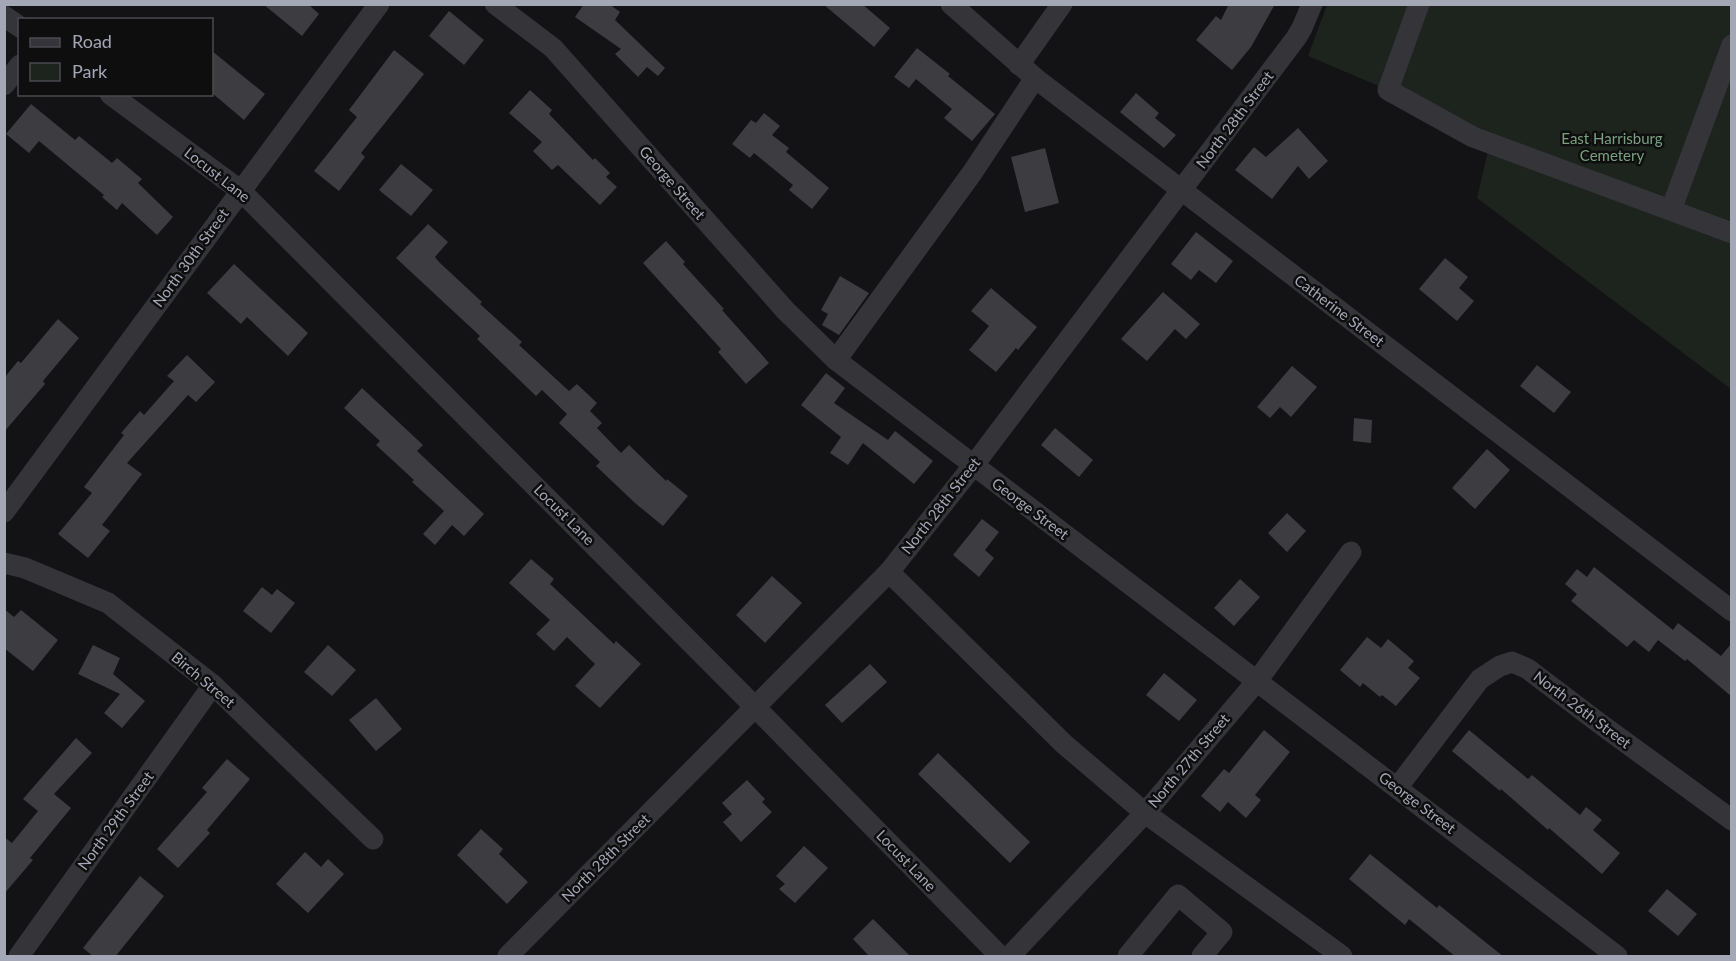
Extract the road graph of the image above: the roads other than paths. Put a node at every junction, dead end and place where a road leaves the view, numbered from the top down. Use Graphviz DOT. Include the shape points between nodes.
graph roads {
  1 [pos="379,4"];
  2 [pos="495,4"];
  3 [pos="951,4"];
  4 [pos="1062,4"];
  5 [pos="1312,4"];
  6 [pos="1419,4"];
  7 [pos="4,16"];
  8 [pos="18,26"];
  9 [pos="1731,45"];
  10 [pos="18,68"];
  11 [pos="1027,72"];
  12 [pos="4,85"];
  13 [pos="1723,94"];
  14 [pos="113,96"];
  15 [pos="1182,190"];
  16 [pos="241,191"];
  17 [pos="1671,210"];
  18 [pos="1731,233"];
  19 [pos="836,360"];
  20 [pos="973,466"];
  21 [pos="4,512"];
  22 [pos="1351,552"];
  23 [pos="4,563"];
  24 [pos="889,572"];
  25 [pos="1731,611"];
  26 [pos="1257,681"];
  27 [pos="213,685"];
  28 [pos="755,706"];
  29 [pos="1397,788"];
  30 [pos="1144,813"];
  31 [pos="1731,820"];
  32 [pos="373,839"];
  33 [pos="19,957"];
  34 [pos="508,957"];
  35 [pos="1000,957"];
  36 [pos="1010,957"];
  37 [pos="1128,957"];
  38 [pos="1202,957"];
  39 [pos="1342,957"];
  40 [pos="1617,957"];
  1 -- 16 [label="street, North 30th Street"];
  2 -- 19 [label="street, George Street" via="554,48 785,310"];
  3 -- 11 [label="street, Catherine Street"];
  4 -- 11 [label="street"];
  5 -- 15 [label="street, North 28th Street" via="1296,38"];
  6 -- 17 [label="street" via="1388,90 1473,136"];
  7 -- 8 [label="street"];
  9 -- 13 [label="street"];
  10 -- 12 [label="street"];
  11 -- 15 [label="street, Catherine Street"];
  11 -- 19 [label="street" via="972,173"];
  13 -- 17 [label="street"];
  14 -- 16 [label="street, Locust Lane"];
  15 -- 20 [label="street, North 28th Street"];
  15 -- 25 [label="street, Catherine Street"];
  16 -- 21 [label="street, North 30th Street"];
  16 -- 28 [label="street, Locust Lane"];
  17 -- 18 [label="street"];
  19 -- 20 [label="street, George Street"];
  20 -- 24 [label="street, North 28th Street"];
  20 -- 26 [label="street, George Street"];
  22 -- 26 [label="street, North 27th Street"];
  23 -- 27 [label="street, Birch Street" via="108,603"];
  24 -- 28 [label="street, North 28th Street"];
  24 -- 30 [label="street" via="1064,744"];
  26 -- 29 [label="street, George Street"];
  26 -- 30 [label="street, North 27th Street"];
  27 -- 32 [label="street, Birch Street"];
  27 -- 33 [label="street, North 29th Street"];
  28 -- 34 [label="street, North 28th Street"];
  28 -- 35 [label="street, Locust Lane"];
  29 -- 31 [label="street, North 26th Street" via="1480,679 1512,662 1528,669"];
  29 -- 40 [label="street, George Street"];
  30 -- 36 [label="street, North 27th Street"];
  30 -- 39 [label="street"];
  37 -- 38 [label="street" via="1178,895 1222,932"];
}
